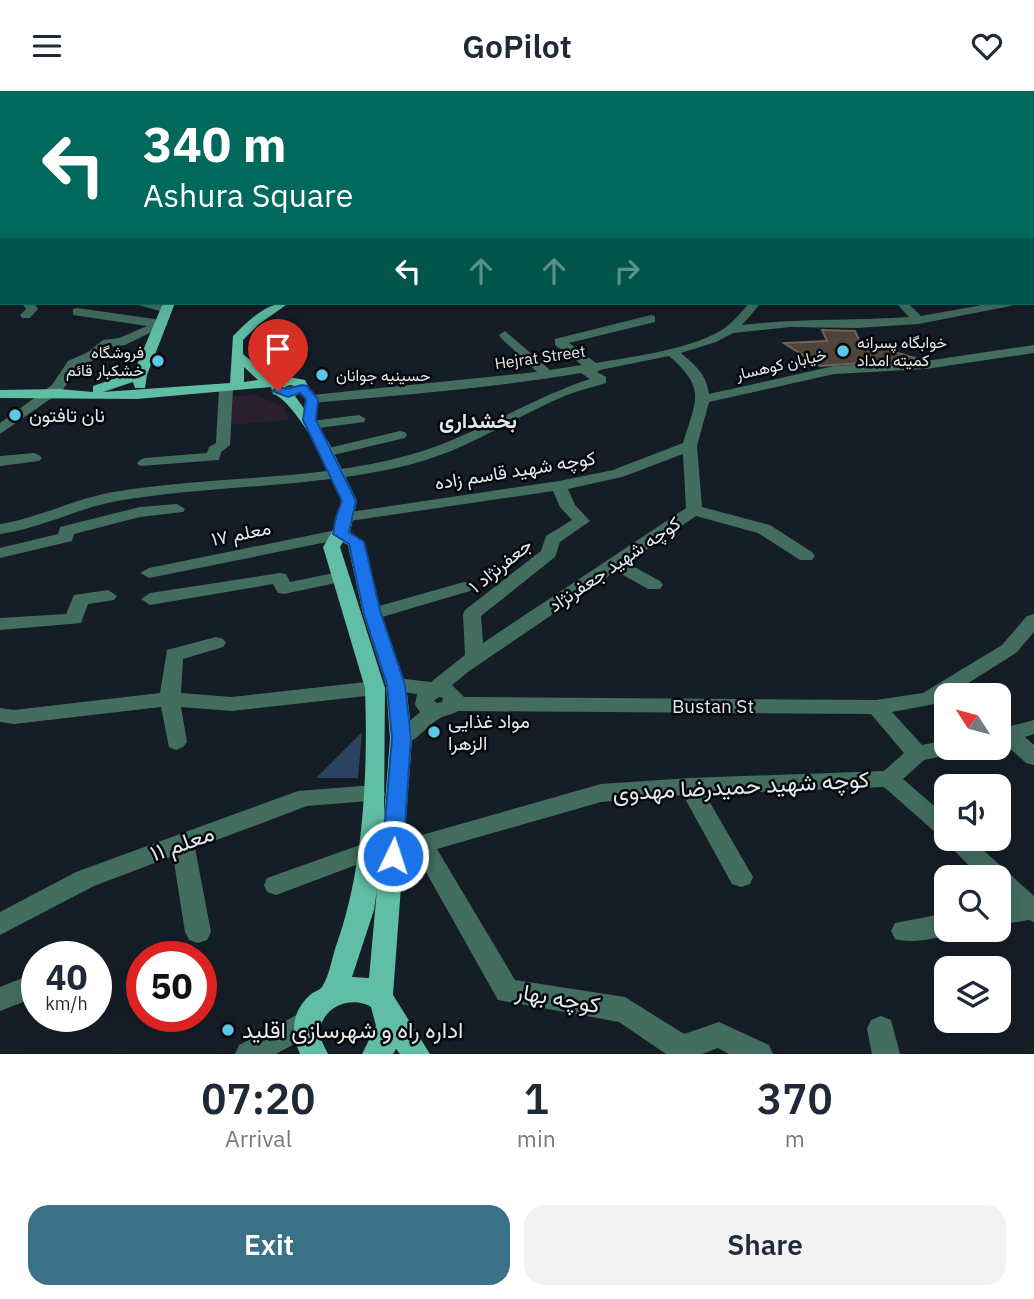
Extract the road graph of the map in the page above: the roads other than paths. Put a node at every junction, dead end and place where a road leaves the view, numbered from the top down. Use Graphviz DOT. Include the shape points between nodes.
graph roads {
  1 [pos="280,305"];
  2 [pos="753,305"];
  3 [pos="904,305"];
  4 [pos="951,305"];
  5 [pos="1000,305"];
  6 [pos="168,306"];
  7 [pos="77,312"];
  8 [pos="958,313"];
  9 [pos="651,319"];
  10 [pos="918,320"];
  11 [pos="162,324"];
  12 [pos="731,330"];
  13 [pos="505,335"];
  14 [pos="1034,349"];
  15 [pos="671,351"];
  16 [pos="237,360"];
  17 [pos="590,369"];
  18 [pos="140,375"];
  19 [pos="549,376"];
  20 [pos="230,388"];
  21 [pos="279,388"];
  22 [pos="0,394"];
  23 [pos="49,394"];
  24 [pos="141,394"];
  25 [pos="307,394"];
  26 [pos="703,398"];
  27 [pos="296,403"];
  28 [pos="359,419"];
  29 [pos="310,423"];
  30 [pos="0,430"];
  31 [pos="400,435"];
  32 [pos="690,446"];
  33 [pos="325,453"];
  34 [pos="34,458"];
  35 [pos="0,461"];
  36 [pos="145,463"];
  37 [pos="338,475"];
  38 [pos="559,486"];
  39 [pos="177,509"];
  40 [pos="694,510"];
  41 [pos="342,525"];
  42 [pos="0,529"];
  43 [pos="0,553"];
  44 [pos="806,556"];
  45 [pos="615,563"];
  46 [pos="149,573"];
  47 [pos="339,577"];
  48 [pos="654,585"];
  49 [pos="464,587"];
  50 [pos="108,596"];
  51 [pos="150,599"];
  52 [pos="372,614"];
  53 [pos="1034,620"];
  54 [pos="0,624"];
  55 [pos="216,643"];
  56 [pos="468,662"];
  57 [pos="385,687"];
  58 [pos="170,699"];
  59 [pos="444,700"];
  60 [pos="876,706"];
  61 [pos="0,715"];
  62 [pos="1034,727"];
  63 [pos="1012,734"];
  64 [pos="401,738"];
  65 [pos="177,742"];
  66 [pos="1012,742"];
  67 [pos="934,750"];
  68 [pos="917,754"];
  69 [pos="1034,757"];
  70 [pos="889,779"];
  71 [pos="689,786"];
  72 [pos="374,794"];
  73 [pos="934,819"];
  74 [pos="181,843"];
  75 [pos="422,844"];
  76 [pos="968,851"];
  77 [pos="382,853"];
  78 [pos="984,865"];
  79 [pos="741,877"];
  80 [pos="276,885"];
  81 [pos="1011,890"];
  82 [pos="1033,910"];
  83 [pos="1011,913"];
  84 [pos="0,924"];
  85 [pos="934,926"];
  86 [pos="904,931"];
  87 [pos="198,932"];
  88 [pos="21,991"];
  89 [pos="333,993"];
  90 [pos="0,999"];
  91 [pos="384,1007"];
  92 [pos="308,1022"];
  93 [pos="249,1054"];
  94 [pos="314,1054"];
  95 [pos="376,1054"];
  96 [pos="416,1054"];
  97 [pos="759,1054"];
  1 -- 16 [label="main road" via="241,334"];
  2 -- 12 [label="street, Hejrat Street"];
  3 -- 10 [label="street"];
  4 -- 8 [label="street"];
  5 -- 8 [label="street"];
  6 -- 11 [label="main road"];
  7 -- 11 [label="street"];
  8 -- 10 [label="street"];
  9 -- 17 [label="street" via="559,342"];
  10 -- 12 [label="street" via="790,323"];
  11 -- 18 [label="main road"];
  11 -- 23 [label="street" via="121,342 107,343 73,364"];
  12 -- 15 [label="street, Hejrat Street"];
  13 -- 19 [label="street"];
  14 -- 26 [label="street, خیابان کوهسار" via="926,365 834,370"];
  15 -- 17 [label="street, Hejrat Street"];
  15 -- 26 [label="street" via="693,370"];
  16 -- 20 [label="main road"];
  16 -- 20 [label="main road" via="227,372"];
  16 -- 21 [label="main road"];
  17 -- 19 [label="street, Hejrat Street"];
  17 -- 37 [label="street" via="601,380 557,394 453,445"];
  18 -- 23 [label="main road" via="105,388"];
  18 -- 24 [label="main road"];
  19 -- 25 [label="street, Hejrat Street"];
  20 -- 21 [label="main road"];
  20 -- 24 [label="main road"];
  20 -- 36 [label="street" via="223,445 214,450 214,457"];
  21 -- 25 [label="main road" via="300,383"];
  21 -- 27 [label="main road"];
  22 -- 23 [label="main road"];
  23 -- 24 [label="main road"];
  23 -- 30 [label="street"];
  25 -- 27 [label="main road"];
  25 -- 29 [label="main road"];
  26 -- 32 [label="street, کوچه شهید جعفرنژاد"];
  27 -- 29 [label="main road"];
  28 -- 29 [label="street"];
  29 -- 33 [label="main road"];
  31 -- 33 [label="street"];
  32 -- 38 [label="street, کوچه شهید قاسم زاده" via="617,474"];
  32 -- 40 [label="street, کوچه شهید جعفرنژاد"];
  33 -- 37 [label="main road"];
  34 -- 35 [label="street"];
  37 -- 41 [label="main road" via="349,501"];
  37 -- 42 [label="street" via="112,497 28,525"];
  38 -- 41 [label="street, کوچه شهید قاسم زاده"];
  38 -- 56 [label="street, جعفرنژاد ۱" via="568,507 582,521 552,540 549,552 472,614"];
  39 -- 43 [label="street" via="140,512"];
  40 -- 44 [label="street" via="764,529"];
  40 -- 45 [label="street, کوچه شهید جعفرنژاد"];
  41 -- 46 [label="street, معلم ۱۷"];
  41 -- 47 [label="main road" via="331,547"];
  41 -- 52 [label="main road" via="356,542"];
  45 -- 48 [label="street"];
  45 -- 56 [label="street, کوچه شهید جعفرنژاد"];
  47 -- 51 [label="street" via="284,589 280,578"];
  47 -- 57 [label="main road"];
  49 -- 52 [label="street"];
  50 -- 54 [label="street" via="80,599 74,619"];
  52 -- 57 [label="main road"];
  53 -- 60 [label="street, Bustan St" via="1009,649 928,699"];
  55 -- 58 [label="street" via="174,655"];
  56 -- 59 [label="street"];
  57 -- 58 [label="street, Bustan St" via="232,703"];
  57 -- 59 [label="street, Bustan St"];
  57 -- 64 [label="main road"];
  57 -- 72 [label="main road"];
  58 -- 61 [label="street, Bustan St"];
  58 -- 65 [label="street"];
  59 -- 60 [label="street, Bustan St"];
  59 -- 64 [label="street"];
  60 -- 68 [label="street"];
  62 -- 63 [label="street"];
  64 -- 77 [label="main road"];
  66 -- 69 [label="street"];
  67 -- 68 [label="street"];
  68 -- 70 [label="street"];
  70 -- 71 [label="street, کوچه شهید حمیدرضا مهدوی"];
  70 -- 73 [label="street"];
  71 -- 75 [label="street, کوچه شهید حمیدرضا مهدوی" via="601,793"];
  71 -- 79 [label="street"];
  72 -- 74 [label="street, معلم ۱۱" via="306,797"];
  72 -- 77 [label="main road"];
  74 -- 84 [label="street, معلم ۱۱" via="85,879"];
  74 -- 87 [label="street"];
  75 -- 77 [label="street, کوچه شهید حمیدرضا مهدوی"];
  75 -- 97 [label="street, کوچه بهار" via="507,991 625,1010 681,1048 719,1035"];
  76 -- 78 [label="street"];
  77 -- 80 [label="street, کوچه شهید حمیدرضا مهدوی"];
  77 -- 89 [label="main road"];
  77 -- 91 [label="main road"];
  81 -- 82 [label="street"];
  82 -- 83 [label="street"];
  85 -- 86 [label="street"];
  88 -- 90 [label="street"];
  89 -- 91 [label="main road" via="357,988"];
  89 -- 92 [label="main road" via="313,1010"];
  91 -- 95 [label="main road" via="390,1029"];
  91 -- 96 [label="main road"];
  92 -- 93 [label="street"];
  92 -- 94 [label="main road" via="307,1042"];
}
